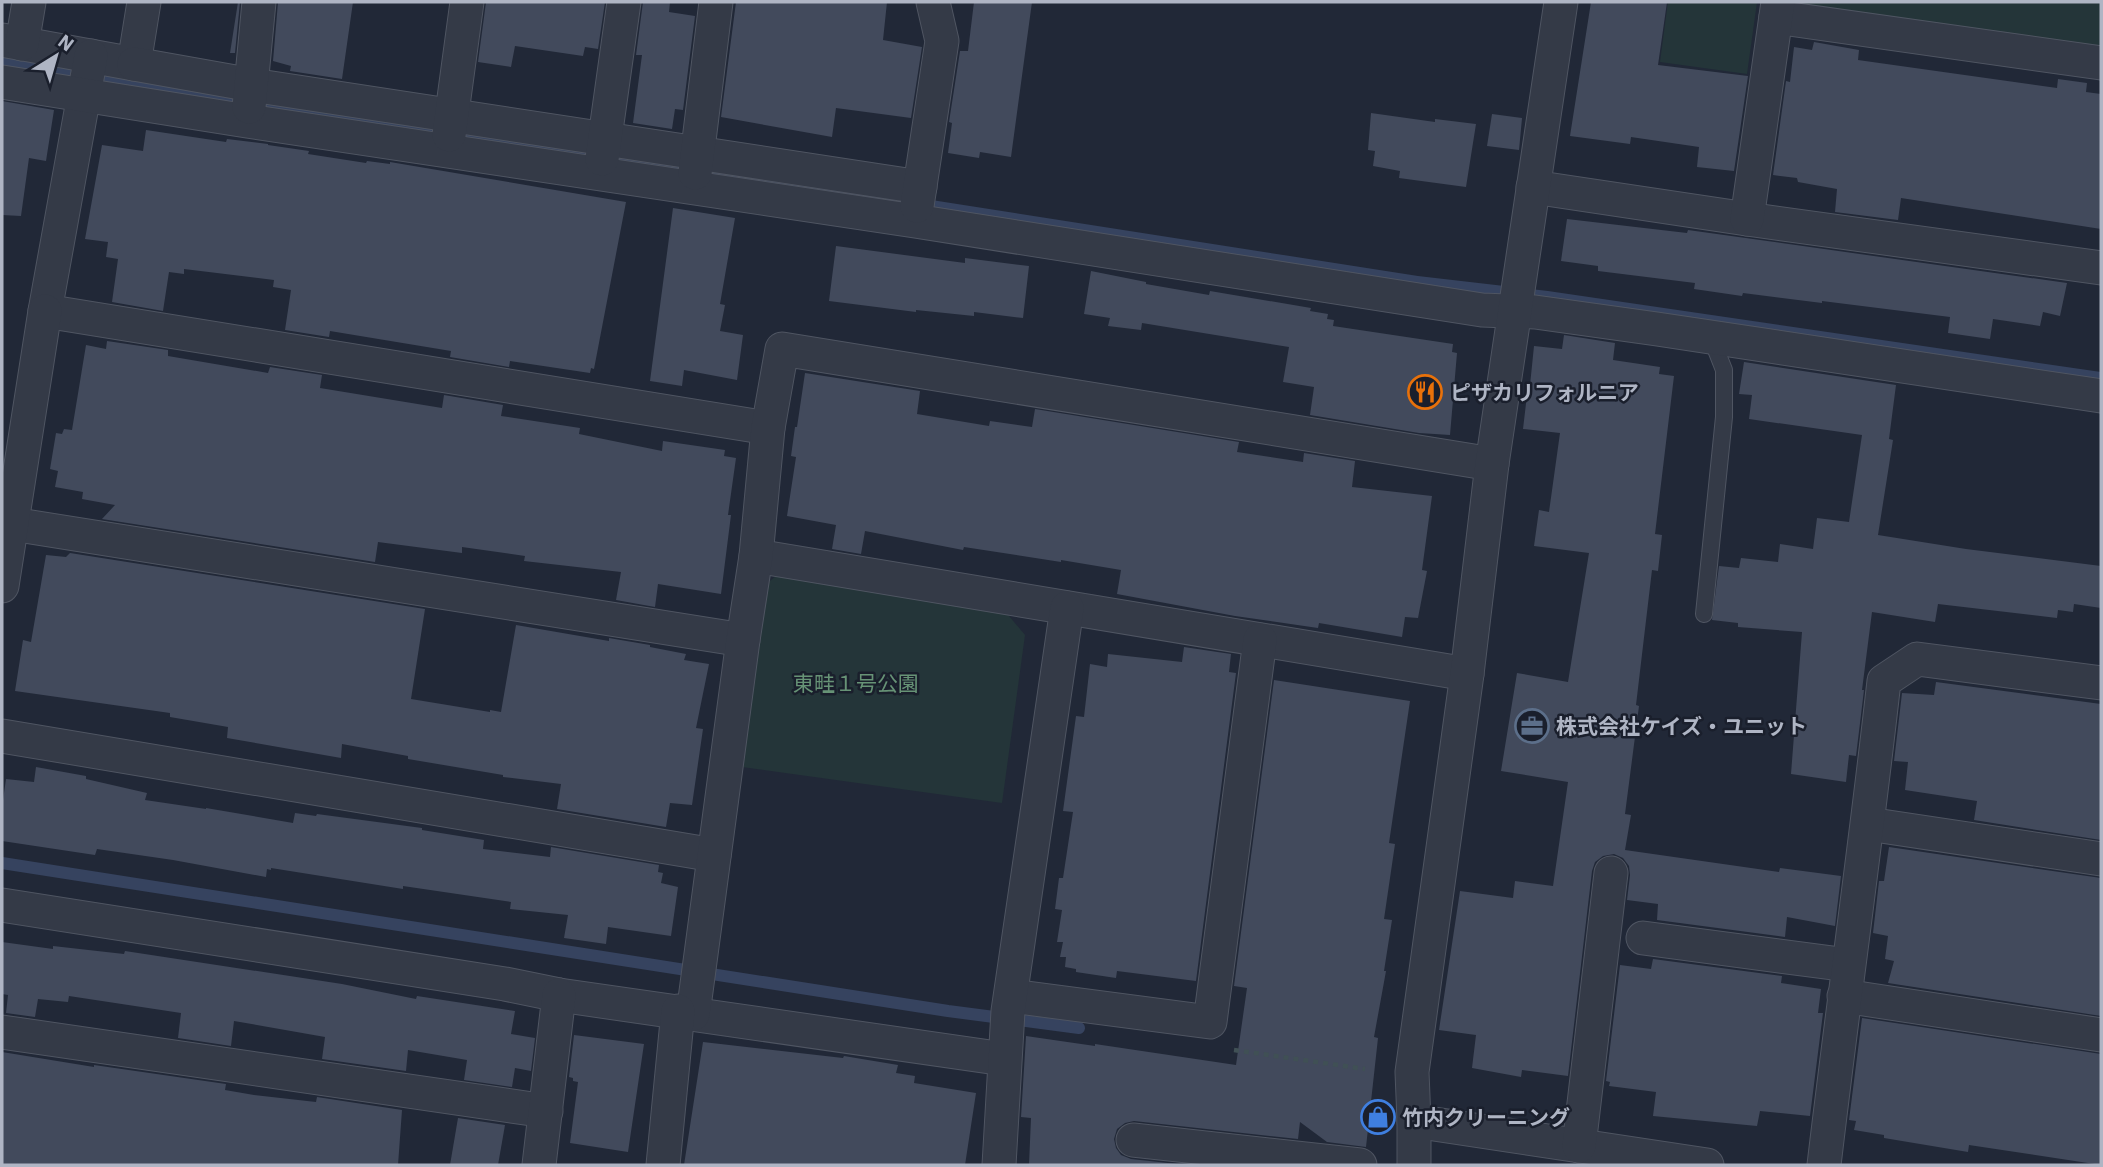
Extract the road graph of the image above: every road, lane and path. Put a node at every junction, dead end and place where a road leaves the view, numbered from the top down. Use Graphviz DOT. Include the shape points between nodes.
graph roads {
  1 [pos="29,2"];
  2 [pos="144,2"];
  3 [pos="259,2"];
  4 [pos="467,2"];
  5 [pos="624,2"];
  6 [pos="716,2"];
  7 [pos="933,2"];
  8 [pos="1561,2"];
  9 [pos="1777,10"];
  10 [pos="12,42"];
  11 [pos="2101,63"];
  12 [pos="134,64"];
  13 [pos="87,76"];
  14 [pos="2,82"];
  15 [pos="250,103"];
  16 [pos="449,132"];
  17 [pos="602,156"];
  18 [pos="695,170"];
  19 [pos="1533,187"];
  20 [pos="917,204"];
  21 [pos="1747,219"];
  22 [pos="2101,268"];
  23 [pos="1518,299"];
  24 [pos="46,311"];
  25 [pos="1711,337"];
  26 [pos="2101,396"];
  27 [pos="16,399"];
  28 [pos="768,428"];
  29 [pos="1492,464"];
  30 [pos="12,524"];
  31 [pos="756,556"];
  32 [pos="2,586"];
  33 [pos="1067,608"];
  34 [pos="1703,614"];
  35 [pos="743,640"];
  36 [pos="1260,640"];
  37 [pos="1467,674"];
  38 [pos="2101,683"];
  39 [pos="2,736"];
  40 [pos="1868,824"];
  41 [pos="714,855"];
  42 [pos="2101,859"];
  43 [pos="1611,873"];
  44 [pos="2,905"];
  45 [pos="1643,938"];
  46 [pos="1846,980"];
  47 [pos="559,995"];
  48 [pos="685,1012"];
  49 [pos="1007,1024"];
  50 [pos="2,1032"];
  51 [pos="2101,1035"];
  52 [pos="546,1111"];
  53 [pos="1414,1121"];
  54 [pos="1133,1140"];
  55 [pos="1579,1146"];
  56 [pos="539,1165"];
  57 [pos="663,1165"];
  58 [pos="999,1165"];
  59 [pos="1348,1165"];
  60 [pos="1414,1165"];
  61 [pos="1707,1165"];
  62 [pos="1824,1165"];
  1 -- 10 [label="street"];
  2 -- 12 [label="street"];
  3 -- 15 [label="street"];
  4 -- 16 [label="street"];
  5 -- 17 [label="street"];
  6 -- 18 [label="street"];
  7 -- 20 [label="street" via="942,40"];
  8 -- 19 [label="street"];
  9 -- 11 [label="street"];
  9 -- 21 [label="street"];
  10 -- 13 [label="street"];
  12 -- 13 [label="street"];
  12 -- 15 [label="street"];
  13 -- 14 [label="street"];
  13 -- 15 [label="street"];
  13 -- 24 [label="street"];
  15 -- 16 [label="street"];
  16 -- 17 [label="street"];
  17 -- 18 [label="street"];
  18 -- 20 [label="street"];
  19 -- 21 [label="street"];
  19 -- 23 [label="street"];
  20 -- 23 [label="street" via="1482,310"];
  21 -- 22 [label="street"];
  23 -- 25 [label="street" via="1535,312"];
  23 -- 29 [label="street"];
  24 -- 27 [label="street"];
  24 -- 28 [label="street"];
  25 -- 26 [label="street"];
  25 -- 34 [label="lane" via="1724,370 1724,417"];
  27 -- 30 [label="street"];
  28 -- 29 [label="street" via="782,349"];
  28 -- 31 [label="street"];
  29 -- 37 [label="street"];
  30 -- 32 [label="street"];
  30 -- 35 [label="street"];
  31 -- 33 [label="street"];
  31 -- 35 [label="street"];
  33 -- 36 [label="street"];
  33 -- 49 [label="street"];
  35 -- 41 [label="street"];
  36 -- 37 [label="street"];
  36 -- 49 [label="street" via="1210,1022"];
  37 -- 53 [label="street" via="1412,1073"];
  38 -- 40 [label="street" via="1917,659 1884,681"];
  39 -- 41 [label="street"];
  40 -- 42 [label="street"];
  40 -- 46 [label="street"];
  41 -- 48 [label="street" via="700,972"];
  43 -- 55 [label="street"];
  44 -- 47 [label="street"];
  45 -- 46 [label="street"];
  46 -- 51 [label="street"];
  46 -- 62 [label="street"];
  47 -- 48 [label="street"];
  47 -- 52 [label="street"];
  48 -- 49 [label="street"];
  48 -- 57 [label="street"];
  49 -- 58 [label="street"];
  50 -- 52 [label="street"];
  52 -- 56 [label="street"];
  53 -- 55 [label="street"];
  53 -- 60 [label="street"];
  54 -- 59 [label="street"];
  55 -- 61 [label="street"];
}
